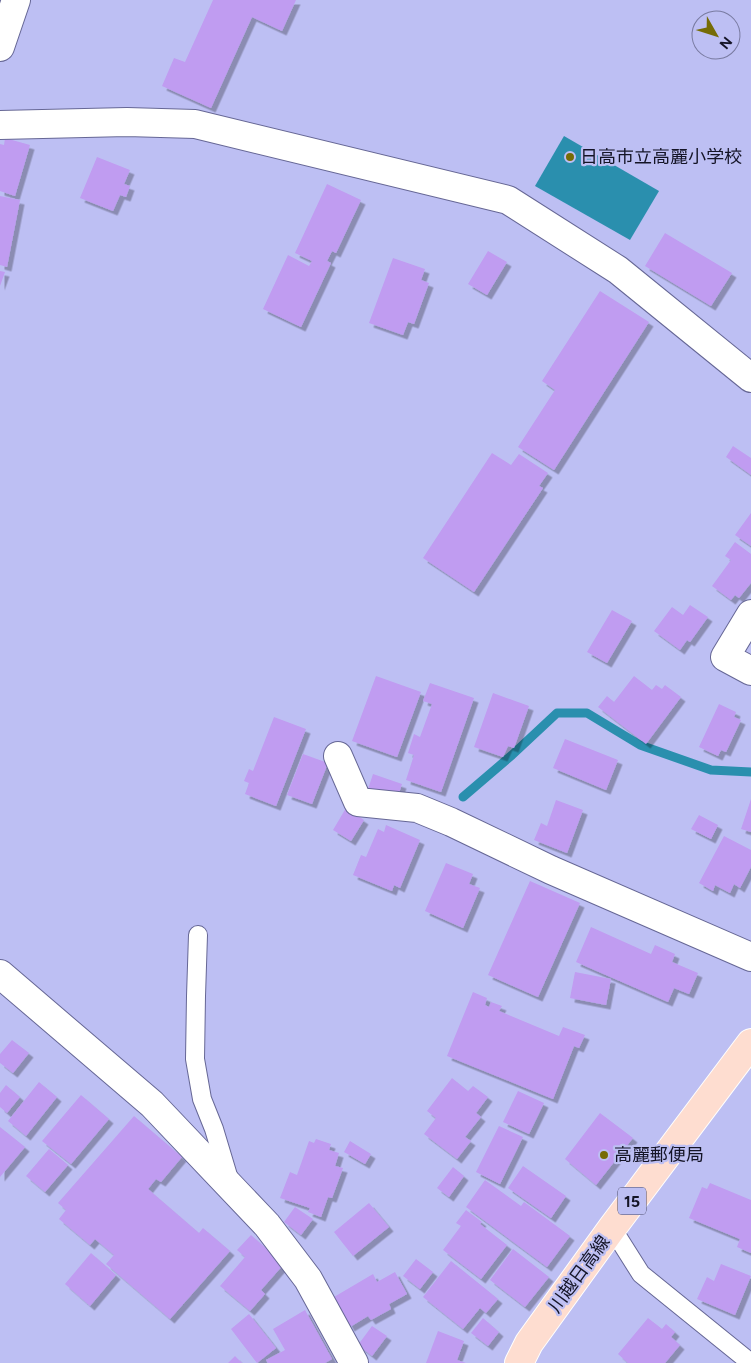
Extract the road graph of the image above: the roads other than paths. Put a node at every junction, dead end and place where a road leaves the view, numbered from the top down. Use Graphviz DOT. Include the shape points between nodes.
graph roads {
  1 [pos="16,0"];
  2 [pos="0,46"];
  3 [pos="0,125"];
  4 [pos="751,378"];
  5 [pos="751,614"];
  6 [pos="751,671"];
  7 [pos="338,756"];
  8 [pos="198,935"];
  9 [pos="751,957"];
  10 [pos="0,974"];
  11 [pos="751,1043"];
  12 [pos="231,1187"];
  13 [pos="612,1228"];
  14 [pos="751,1362"];
  15 [pos="354,1363"];
  16 [pos="519,1363"];
  1 -- 2 [label="street"];
  3 -- 4 [label="street" via="195,124 508,200 618,270"];
  5 -- 6 [label="street" via="725,657"];
  7 -- 9 [label="street" via="358,802 417,808"];
  8 -- 12 [label="lane" via="195,1059 202,1099"];
  10 -- 12 [label="street" via="152,1104"];
  11 -- 13 [label="main road, 川越日高線 / 15"];
  12 -- 15 [label="street" via="267,1225 308,1279"];
  13 -- 14 [label="lane" via="641,1274"];
  13 -- 16 [label="main road, 川越日高線 / 15" via="529,1343"];
}
